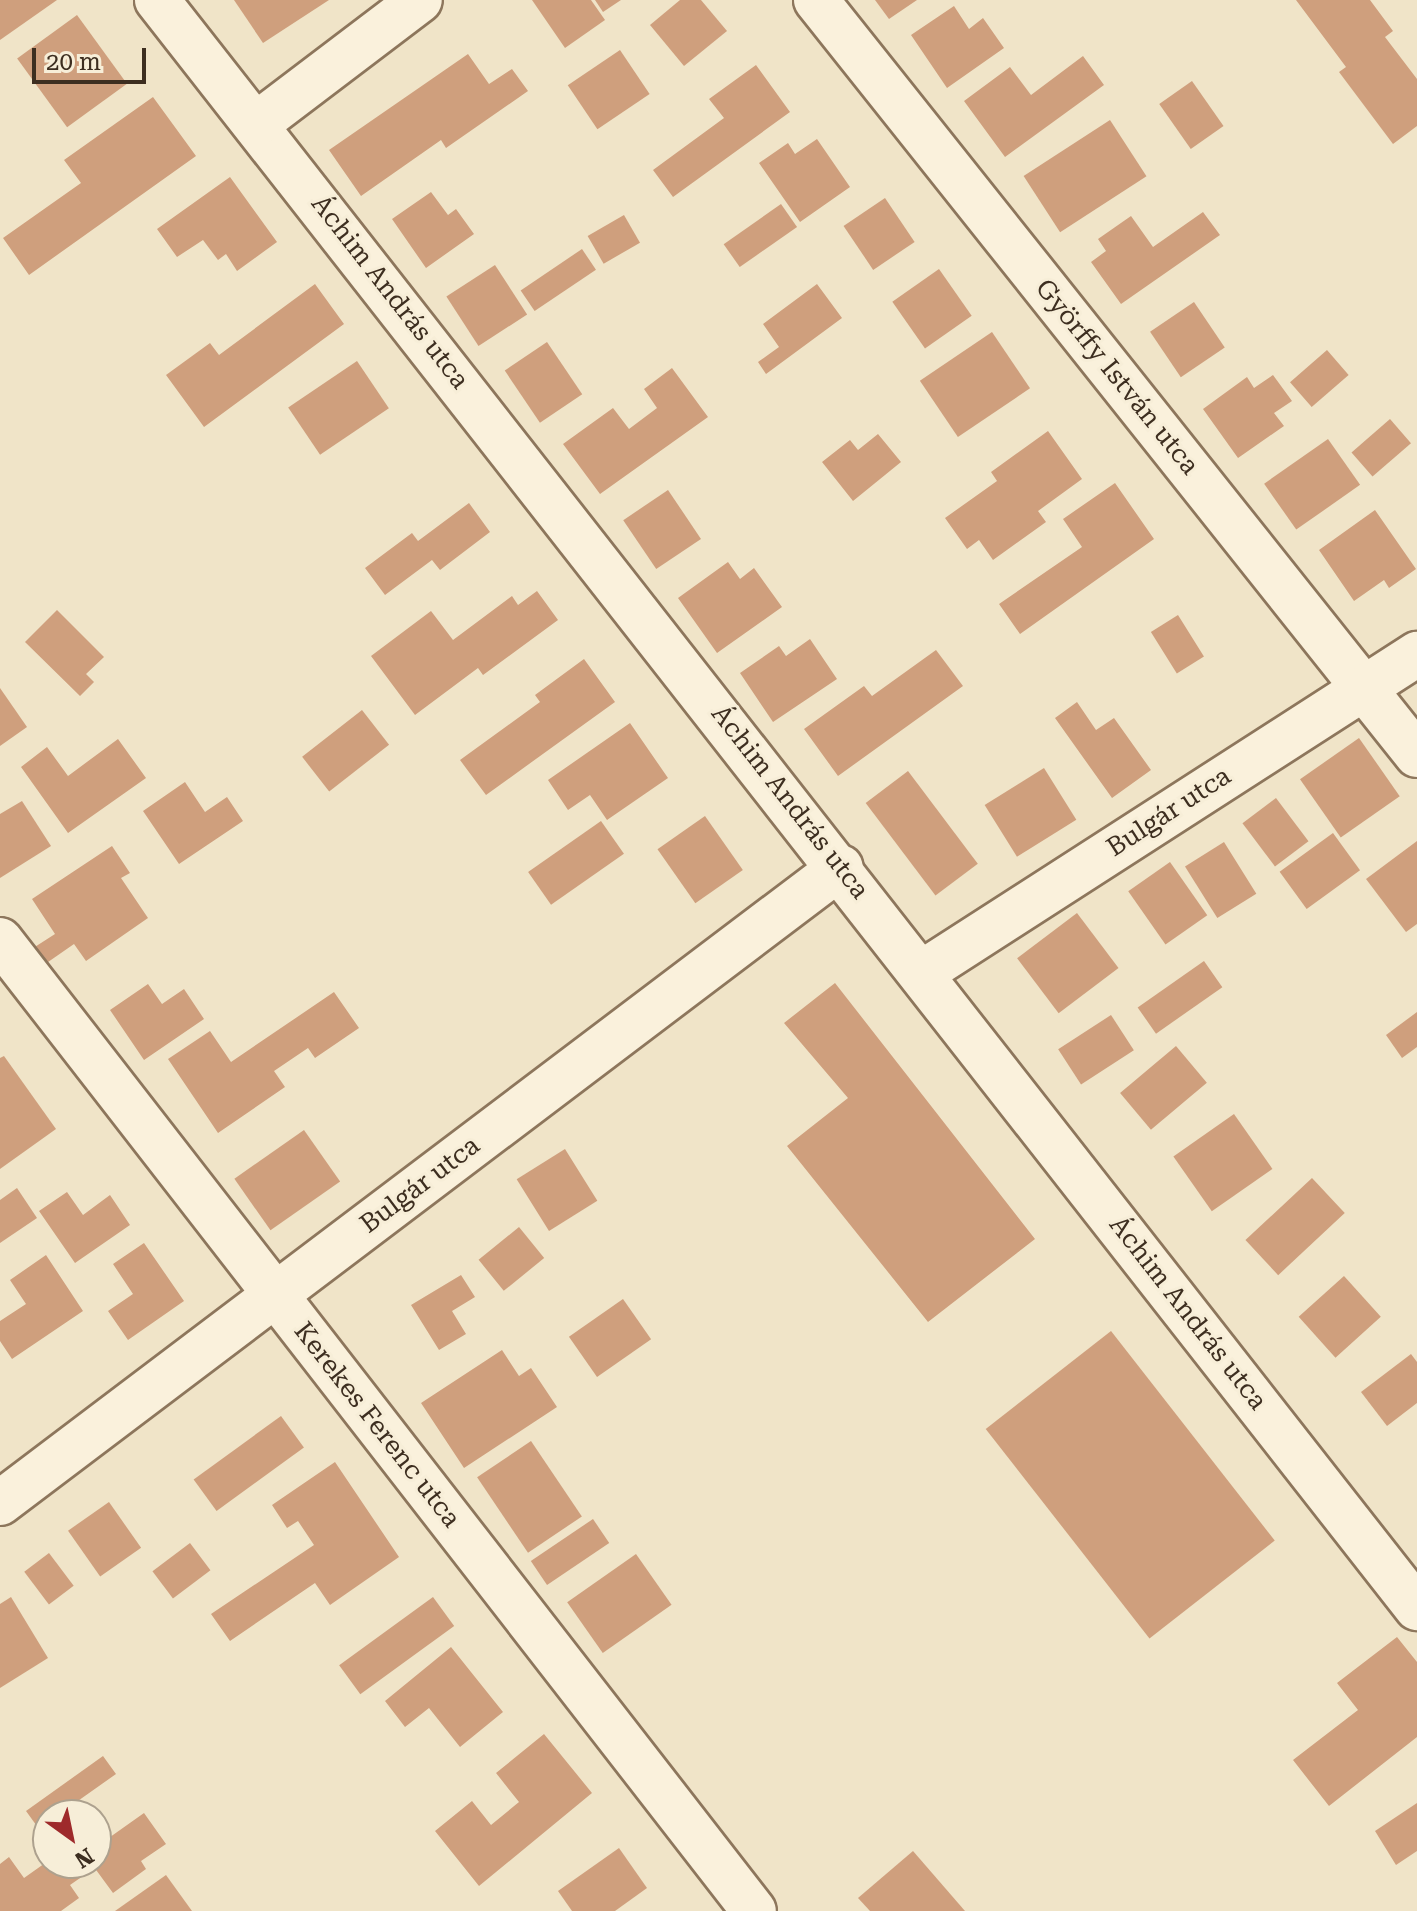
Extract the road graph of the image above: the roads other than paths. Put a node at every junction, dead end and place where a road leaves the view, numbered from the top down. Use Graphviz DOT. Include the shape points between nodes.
graph roads {
  1 [pos="157,0"];
  2 [pos="420,0"];
  3 [pos="816,0"];
  4 [pos="258,123"];
  5 [pos="1417,654"];
  6 [pos="1363,687"];
  7 [pos="1417,755"];
  8 [pos="841,867"];
  9 [pos="0,940"];
  10 [pos="923,972"];
  11 [pos="275,1294"];
  12 [pos="0,1503"];
  13 [pos="1417,1608"];
  14 [pos="754,1911"];
  1 -- 4 [label="street, Áchim András utca"];
  2 -- 4 [label="street"];
  3 -- 6 [label="street, Györffy István utca"];
  4 -- 8 [label="street, Áchim András utca"];
  5 -- 6 [label="street, Bulgár utca"];
  6 -- 7 [label="street, Györffy István utca"];
  6 -- 10 [label="street, Bulgár utca"];
  8 -- 10 [label="street, Áchim András utca"];
  8 -- 11 [label="street, Bulgár utca"];
  9 -- 11 [label="street, Kerekes Ferenc utca"];
  10 -- 13 [label="street, Áchim András utca"];
  11 -- 12 [label="street, Bulgár utca"];
  11 -- 14 [label="street, Kerekes Ferenc utca"];
}
